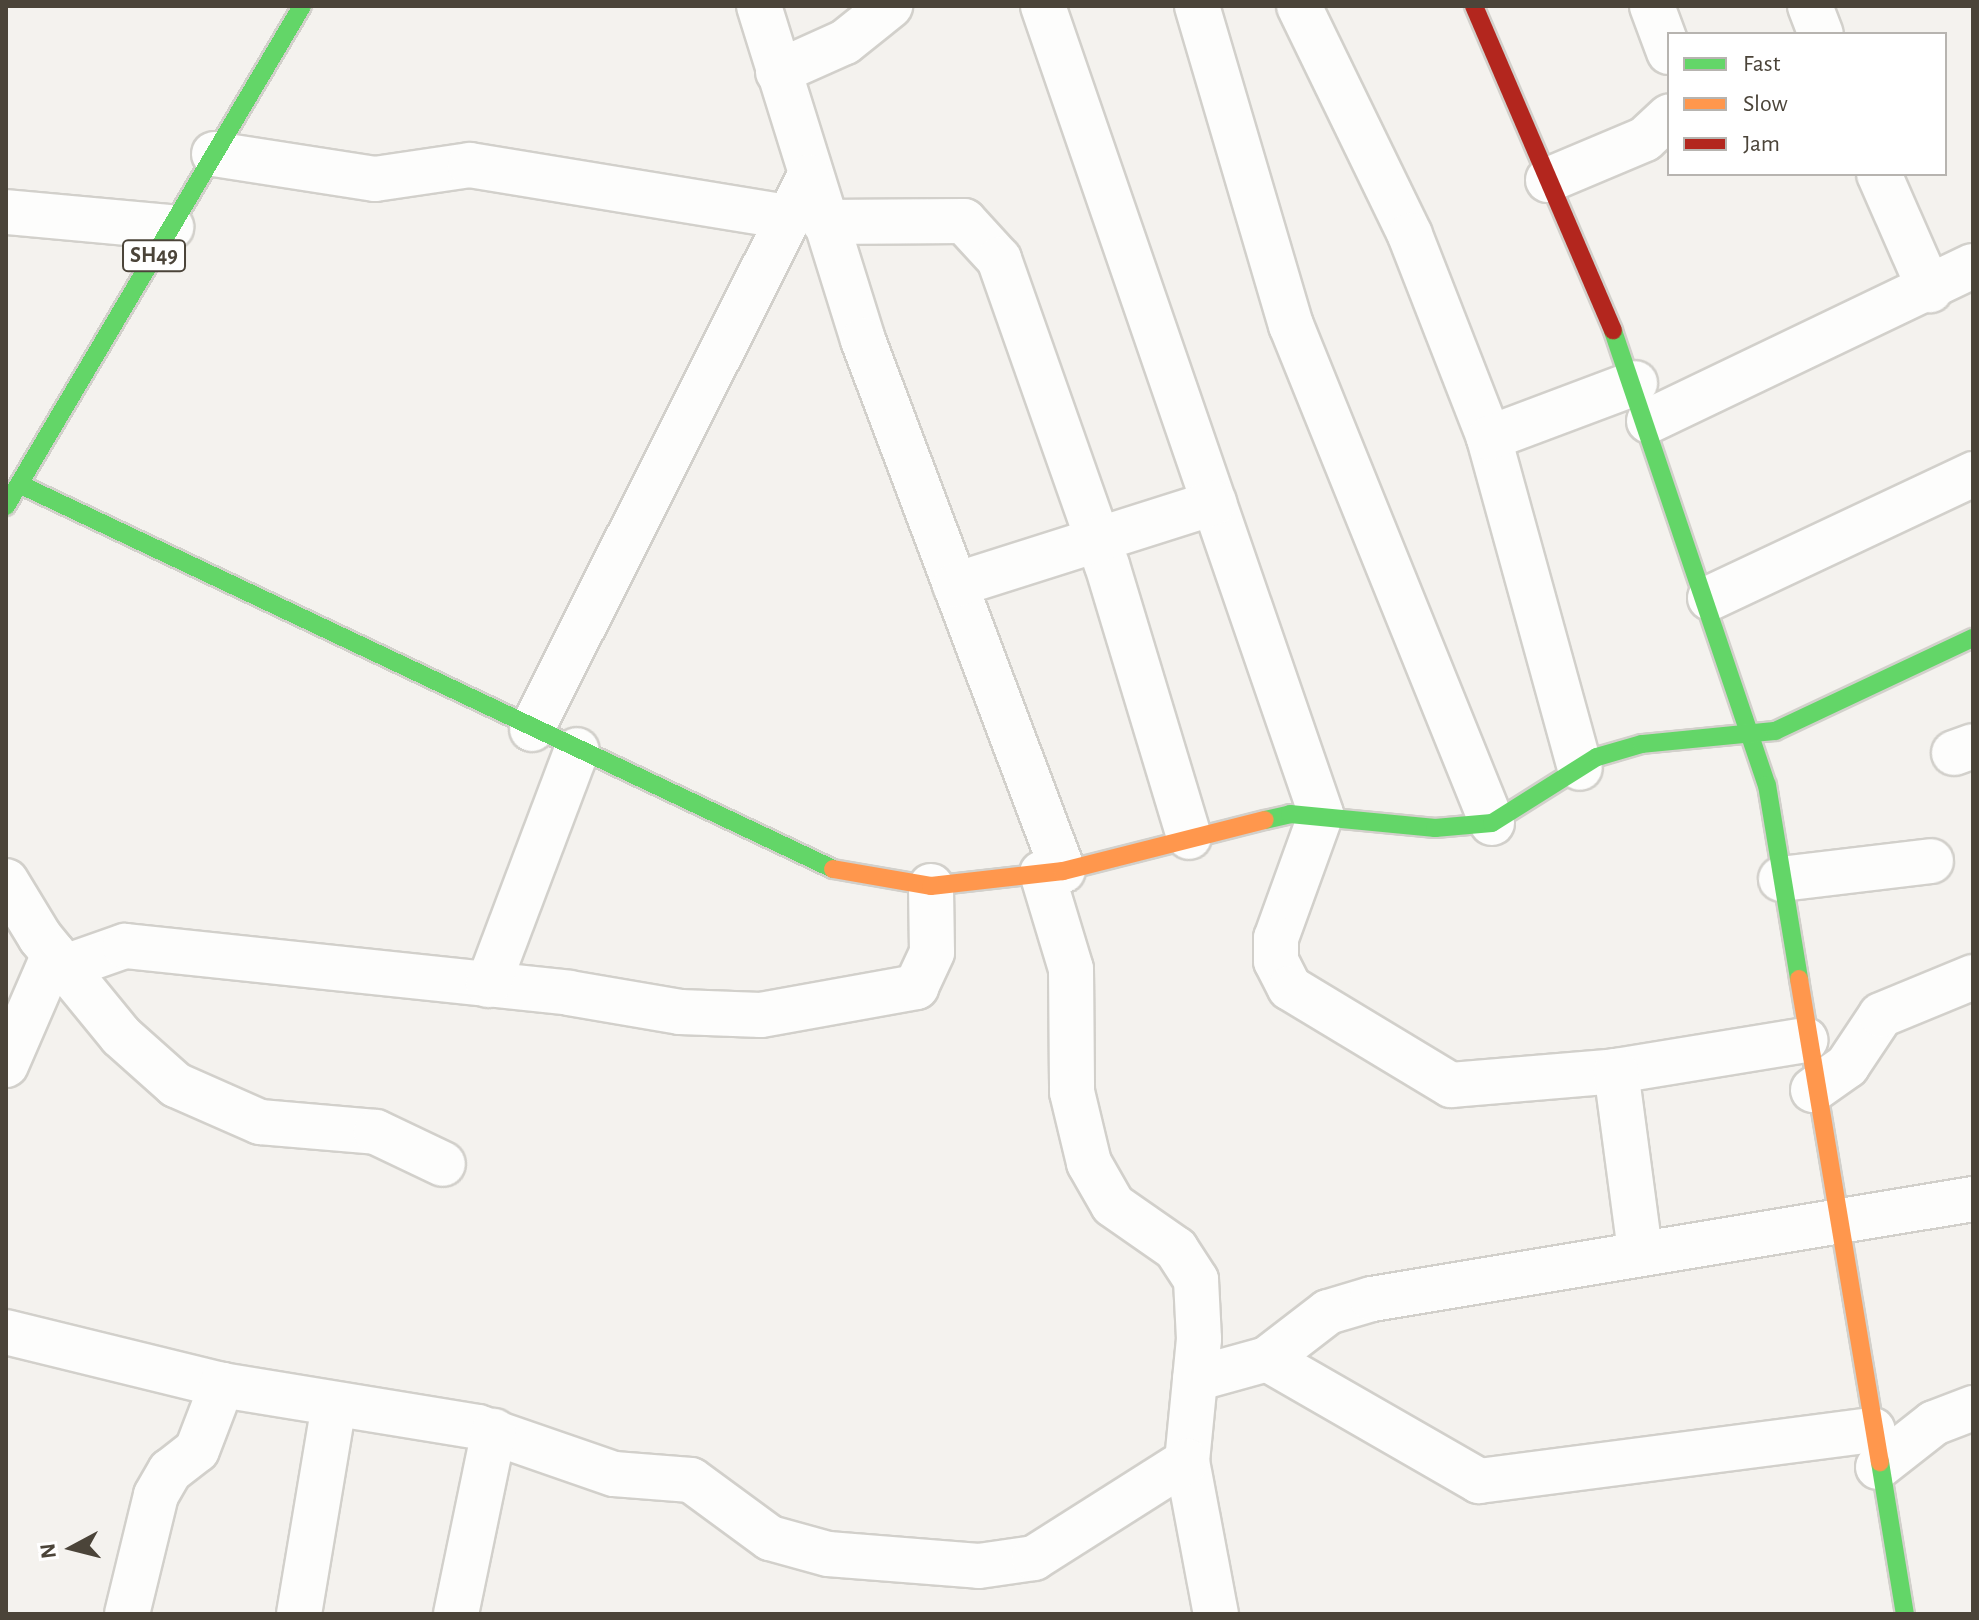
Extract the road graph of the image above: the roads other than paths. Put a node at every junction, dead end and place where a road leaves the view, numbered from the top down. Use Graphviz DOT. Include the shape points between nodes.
graph roads {
  1 [pos="302,6"];
  2 [pos="759,6"];
  3 [pos="890,6"];
  4 [pos="1197,6"];
  5 [pos="1299,6"];
  6 [pos="1474,6"];
  7 [pos="1652,6"];
  8 [pos="1810,6"];
  9 [pos="1041,8"];
  10 [pos="1820,32"];
  11 [pos="1667,47"];
  12 [pos="778,72"];
  13 [pos="1667,119"];
  14 [pos="214,154"];
  15 [pos="1880,176"];
  16 [pos="1548,180"];
  17 [pos="6,212"];
  18 [pos="806,219"];
  19 [pos="171,227"];
  20 [pos="1973,266"];
  21 [pos="1930,290"];
  22 [pos="1642,402"];
  23 [pos="1489,438"];
  24 [pos="1973,474"];
  25 [pos="19,484"];
  26 [pos="1214,503"];
  27 [pos="6,506"];
  28 [pos="1098,540"];
  29 [pos="955,585"];
  30 [pos="1710,598"];
  31 [pos="1973,638"];
  32 [pos="532,729"];
  33 [pos="1753,736"];
  34 [pos="577,750"];
  35 [pos="1580,768"];
  36 [pos="1321,814"];
  37 [pos="1492,823"];
  38 [pos="1189,837"];
  39 [pos="1931,861"];
  40 [pos="1052,872"];
  41 [pos="1781,879"];
  42 [pos="6,881"];
  43 [pos="931,886"];
  44 [pos="59,961"];
  45 [pos="1973,977"];
  46 [pos="488,985"];
  47 [pos="1805,1040"];
  48 [pos="6,1065"];
  49 [pos="1616,1071"];
  50 [pos="1813,1090"];
  51 [pos="443,1164"];
  52 [pos="1973,1199"];
  53 [pos="1837,1218"];
  54 [pos="1640,1252"];
  55 [pos="6,1332"];
  56 [pos="1267,1359"];
  57 [pos="1195,1379"];
  58 [pos="222,1385"];
  59 [pos="334,1404"];
  60 [pos="1973,1408"];
  61 [pos="494,1431"];
  62 [pos="1875,1448"];
  63 [pos="1187,1461"];
  64 [pos="127,1614"];
  65 [pos="299,1614"];
  66 [pos="456,1614"];
  67 [pos="1216,1614"];
  68 [pos="1905,1614"];
  1 -- 14 [label="street, SH49"];
  2 -- 12 [label="street"];
  3 -- 12 [label="street" via="845,42"];
  4 -- 37 [label="street" via="1291,325"];
  5 -- 23 [label="street" via="1410,235"];
  6 -- 16 [label="street"];
  7 -- 11 [label="street"];
  8 -- 10 [label="street"];
  9 -- 26 [label="street"];
  12 -- 18 [label="street" via="809,177"];
  13 -- 16 [label="street" via="1645,139"];
  14 -- 18 [label="street" via="375,179 470,165"];
  14 -- 19 [label="street, SH49"];
  15 -- 21 [label="street"];
  16 -- 22 [label="street"];
  17 -- 19 [label="street"];
  18 -- 28 [label="street" via="949,218 988,240"];
  18 -- 29 [label="street"];
  18 -- 32 [label="street"];
  19 -- 25 [label="street, SH49"];
  20 -- 21 [label="street"];
  21 -- 22 [label="street"];
  22 -- 23 [label="street"];
  22 -- 30 [label="street"];
  23 -- 35 [label="street"];
  24 -- 30 [label="street"];
  25 -- 27 [label="street, SH49"];
  25 -- 32 [label="street"];
  26 -- 28 [label="street"];
  26 -- 36 [label="street"];
  28 -- 29 [label="street"];
  28 -- 38 [label="street"];
  29 -- 40 [label="street"];
  30 -- 33 [label="street"];
  31 -- 33 [label="street" via="1823,711"];
  32 -- 34 [label="street"];
  33 -- 35 [label="street" via="1625,747"];
  33 -- 41 [label="street"];
  34 -- 43 [label="street" via="843,873"];
  34 -- 46 [label="street"];
  35 -- 37 [label="street"];
  36 -- 37 [label="street" via="1435,828"];
  36 -- 38 [label="street"];
  36 -- 49 [label="street" via="1276,938 1276,961 1298,995 1451,1085"];
  38 -- 40 [label="street"];
  39 -- 41 [label="street"];
  40 -- 43 [label="street"];
  40 -- 57 [label="street" via="1071,969 1072,1092 1082,1138 1113,1205 1189,1265 1200,1299"];
  41 -- 47 [label="street"];
  42 -- 44 [label="street"];
  43 -- 46 [label="street" via="928,971 898,995 718,1014"];
  44 -- 46 [label="street" via="125,946"];
  44 -- 48 [label="street"];
  44 -- 51 [label="street" via="121,1036 201,1101 287,1127 376,1132"];
  45 -- 50 [label="street" via="1881,1015 1847,1066"];
  47 -- 49 [label="street"];
  47 -- 50 [label="street"];
  49 -- 54 [label="street"];
  50 -- 53 [label="street"];
  52 -- 53 [label="street"];
  53 -- 54 [label="street"];
  53 -- 62 [label="street"];
  54 -- 56 [label="street" via="1342,1306"];
  55 -- 58 [label="street"];
  56 -- 57 [label="street"];
  56 -- 62 [label="street" via="1479,1481"];
  57 -- 63 [label="street"];
  58 -- 59 [label="street"];
  58 -- 64 [label="street" via="197,1450 170,1471 156,1495"];
  59 -- 61 [label="street"];
  59 -- 65 [label="street"];
  60 -- 62 [label="street"];
  61 -- 63 [label="street" via="614,1474 691,1480 796,1551 979,1566 1057,1547"];
  61 -- 66 [label="street"];
  62 -- 68 [label="street"];
  63 -- 67 [label="street"];
}
